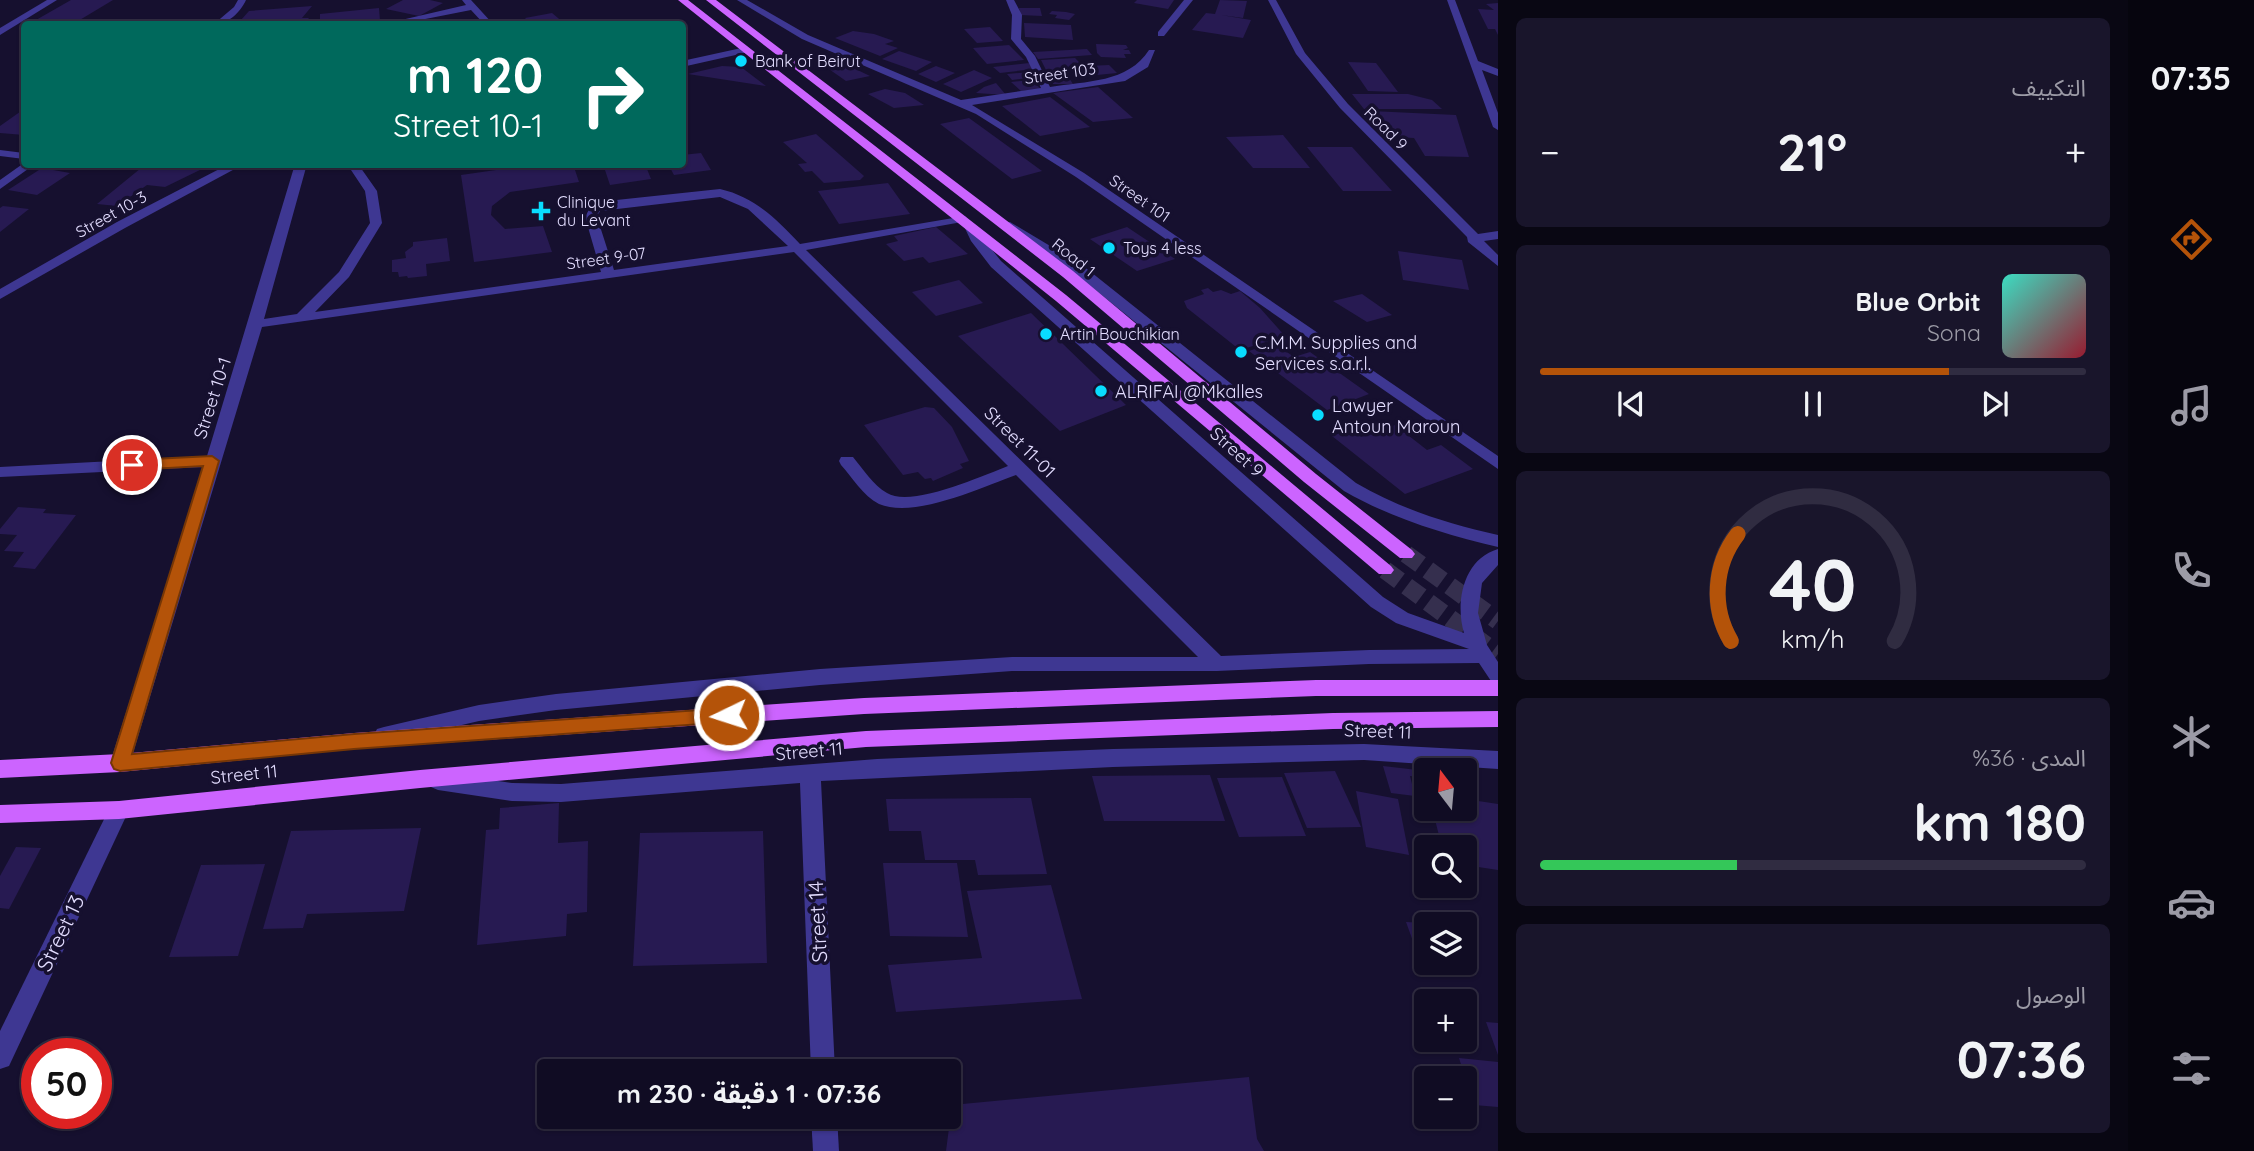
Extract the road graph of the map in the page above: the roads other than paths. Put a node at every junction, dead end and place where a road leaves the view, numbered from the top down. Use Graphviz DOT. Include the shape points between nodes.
graph roads {
  1 [pos="53,0"];
  2 [pos="242,0"];
  3 [pos="682,0"];
  4 [pos="710,0"];
  5 [pos="716,0"];
  6 [pos="741,0"];
  7 [pos="1010,0"];
  8 [pos="1189,0"];
  9 [pos="1272,0"];
  10 [pos="1451,0"];
  11 [pos="469,3"];
  12 [pos="222,21"];
  13 [pos="400,21"];
  14 [pos="486,21"];
  15 [pos="0,32"];
  16 [pos="1161,34"];
  17 [pos="746,50"];
  18 [pos="1152,52"];
  19 [pos="686,63"];
  20 [pos="1475,63"];
  21 [pos="1498,73"];
  22 [pos="1047,90"];
  23 [pos="961,103"];
  24 [pos="1498,127"];
  25 [pos="0,153"];
  26 [pos="21,156"];
  27 [pos="24,168"];
  28 [pos="231,168"];
  29 [pos="300,168"];
  30 [pos="355,168"];
  31 [pos="0,185"];
  32 [pos="993,216"];
  33 [pos="964,221"];
  34 [pos="1498,235"];
  35 [pos="1472,239"];
  36 [pos="797,248"];
  37 [pos="1498,262"];
  38 [pos="609,276"];
  39 [pos="0,295"];
  40 [pos="302,317"];
  41 [pos="256,324"];
  42 [pos="212,461"];
  43 [pos="847,461"];
  44 [pos="1498,464"];
  45 [pos="1018,468"];
  46 [pos="0,472"];
  47 [pos="1498,541"];
  48 [pos="1406,554"];
  49 [pos="1498,555"];
  50 [pos="1385,570"];
  51 [pos="1479,650"];
  52 [pos="1217,664"];
  53 [pos="1498,676"];
  54 [pos="1498,688"];
  55 [pos="1498,719"];
  56 [pos="354,741"];
  57 [pos="1498,760"];
  58 [pos="120,763"];
  59 [pos="0,769"];
  60 [pos="810,774"];
  61 [pos="420,779"];
  62 [pos="119,810"];
  63 [pos="0,814"];
  64 [pos="0,1057"];
  65 [pos="822,1059"];
  66 [pos="825,1129"];
  67 [pos="826,1151"];
  1 -- 15 [label="street"];
  2 -- 12 [label="street"];
  3 -- 17 [label="main road, Street 9"];
  4 -- 5 [label="street"];
  4 -- 32 [label="main road, Road 1"];
  6 -- 23 [label="street, Street 101" via="805,37"];
  7 -- 22 [label="street" via="1017,15 1016,39"];
  8 -- 16 [label="street"];
  9 -- 35 [label="street, Road 9" via="1293,41 1327,88"];
  10 -- 20 [label="street"];
  11 -- 13 [label="street"];
  11 -- 14 [label="street"];
  17 -- 19 [label="street"];
  17 -- 33 [label="main road, Street 9"];
  18 -- 22 [label="street, Street 103" via="1145,65 1121,79"];
  20 -- 21 [label="street"];
  20 -- 24 [label="street"];
  22 -- 23 [label="street, Street 103"];
  23 -- 44 [label="street, Street 101" via="1080,175"];
  25 -- 26 [label="street"];
  27 -- 31 [label="street"];
  28 -- 39 [label="street, Street 10-3"];
  29 -- 41 [label="street, Street 10-1"];
  30 -- 40 [label="street" via="372,191 376,223 344,274"];
  32 -- 47 [label="street" via="1077,268 1350,487 1407,518"];
  32 -- 48 [label="main road, Road 1"];
  33 -- 36 [label="street, Street 9-07"];
  33 -- 50 [label="main road, Street 9"];
  33 -- 51 [label="street, Street 9" via="996,264 1352,582 1402,618"];
  34 -- 35 [label="street"];
  35 -- 37 [label="street, Road 9"];
  36 -- 38 [label="street, Street 9-07"];
  36 -- 38 [label="street, Street 11-01" via="768,220 729,194 607,205 595,209 591,217"];
  36 -- 45 [label="street, Street 11-01"];
  38 -- 40 [label="street, Street 9-07"];
  40 -- 41 [label="street, Street 9-07"];
  41 -- 42 [label="street, Street 10-1"];
  42 -- 46 [label="street"];
  42 -- 58 [label="street, Street 10-1"];
  43 -- 45 [label="street" via="883,499 894,503 940,495"];
  45 -- 52 [label="street, Street 11-01"];
  49 -- 51 [label="street" via="1481,566 1467,600"];
  51 -- 52 [label="street, Street 11"];
  51 -- 53 [label="street"];
  52 -- 56 [label="street, Street 11" via="1012,664 806,678 556,702 479,713"];
  54 -- 56 [label="main road, Street 11" via="1316,688 864,706"];
  55 -- 61 [label="main road" via="866,739"];
  56 -- 58 [label="main road, Street 11"];
  57 -- 60 [label="street, Street 11" via="1364,752 1099,758"];
  58 -- 59 [label="main road, Street 11"];
  60 -- 61 [label="street, Street 11" via="561,793 512,792"];
  60 -- 65 [label="street, Street 14"];
  61 -- 62 [label="main road, Street 11"];
  62 -- 63 [label="main road, Street 11"];
  62 -- 64 [label="street, Street 13"];
  66 -- 67 [label="street"];
}
